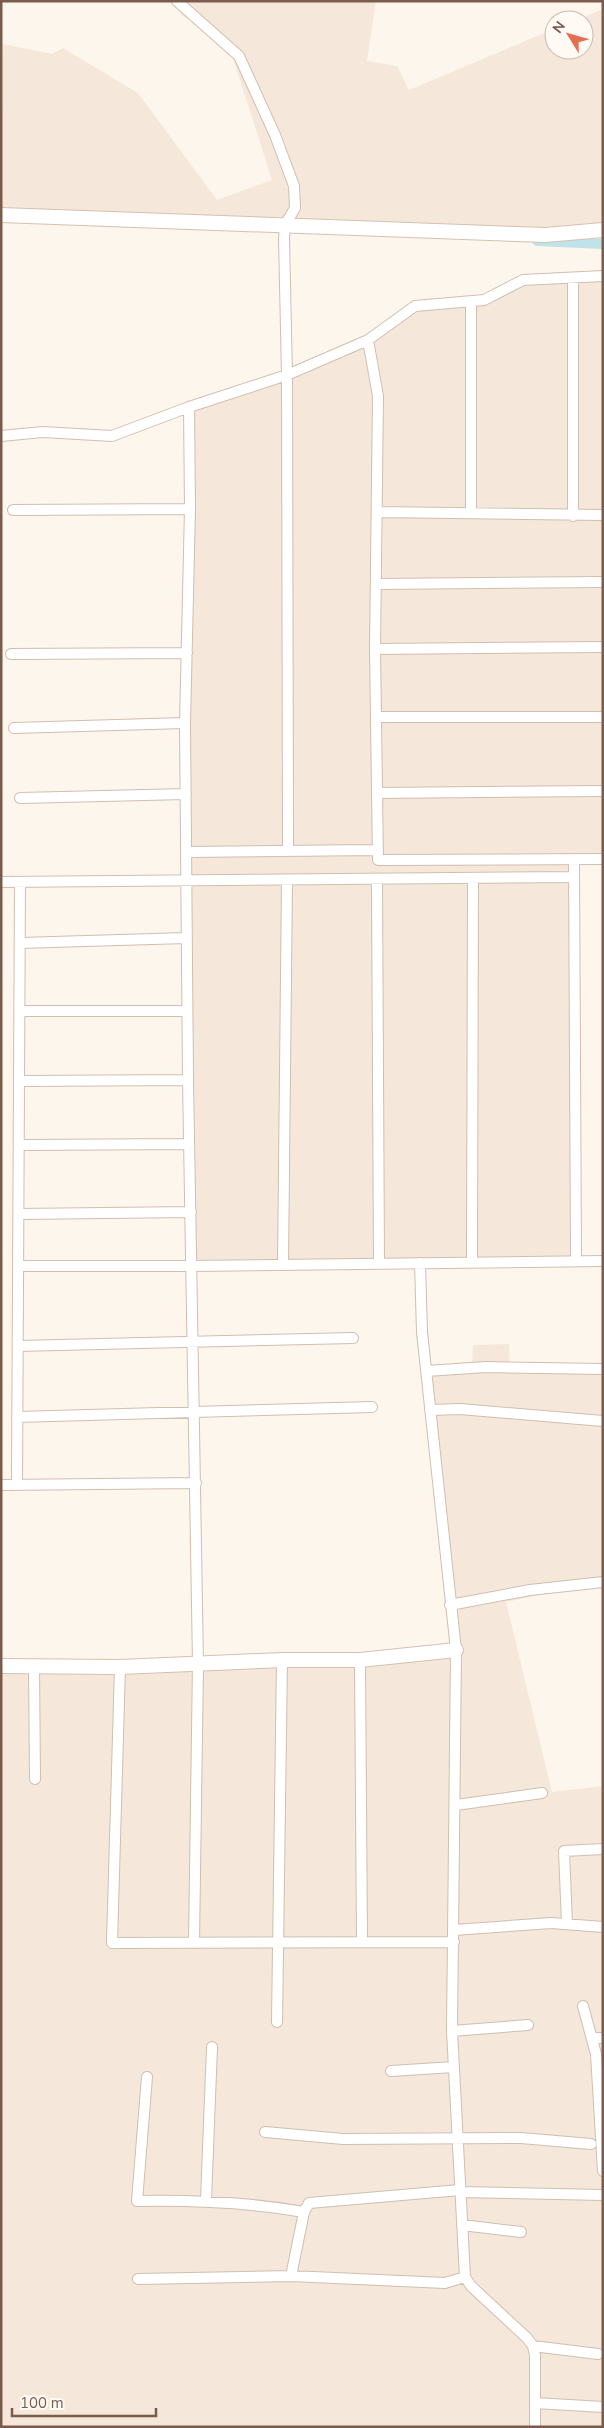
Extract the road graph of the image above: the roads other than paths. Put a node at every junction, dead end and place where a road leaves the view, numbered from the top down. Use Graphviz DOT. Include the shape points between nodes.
graph roads {
  1 [pos="177,1"];
  2 [pos="1,215"];
  3 [pos="285,225"];
  4 [pos="603,230"];
  5 [pos="603,276"];
  6 [pos="573,278"];
  7 [pos="471,302"];
  8 [pos="368,340"];
  9 [pos="287,375"];
  10 [pos="189,407"];
  11 [pos="1,436"];
  12 [pos="190,509"];
  13 [pos="13,510"];
  14 [pos="377,512"];
  15 [pos="470,513"];
  16 [pos="603,515"];
  17 [pos="572,516"];
  18 [pos="603,582"];
  19 [pos="376,584"];
  20 [pos="603,647"];
  21 [pos="375,649"];
  22 [pos="187,653"];
  23 [pos="11,654"];
  24 [pos="376,717"];
  25 [pos="603,717"];
  26 [pos="185,723"];
  27 [pos="14,728"];
  28 [pos="603,791"];
  29 [pos="377,793"];
  30 [pos="186,794"];
  31 [pos="20,798"];
  32 [pos="376,850"];
  33 [pos="288,851"];
  34 [pos="186,852"];
  35 [pos="574,860"];
  36 [pos="603,860"];
  37 [pos="574,877"];
  38 [pos="473,879"];
  39 [pos="287,880"];
  40 [pos="377,880"];
  41 [pos="186,881"];
  42 [pos="1,882"];
  43 [pos="20,882"];
  44 [pos="186,938"];
  45 [pos="20,943"];
  46 [pos="20,1011"];
  47 [pos="187,1011"];
  48 [pos="188,1080"];
  49 [pos="19,1081"];
  50 [pos="190,1144"];
  51 [pos="19,1145"];
  52 [pos="191,1212"];
  53 [pos="19,1214"];
  54 [pos="472,1261"];
  55 [pos="576,1261"];
  56 [pos="603,1261"];
  57 [pos="420,1263"];
  58 [pos="283,1264"];
  59 [pos="379,1264"];
  60 [pos="18,1266"];
  61 [pos="192,1266"];
  62 [pos="353,1338"];
  63 [pos="193,1341"];
  64 [pos="18,1346"];
  65 [pos="603,1368"];
  66 [pos="426,1371"];
  67 [pos="372,1408"];
  68 [pos="430,1410"];
  69 [pos="194,1412"];
  70 [pos="18,1417"];
  71 [pos="603,1421"];
  72 [pos="196,1483"];
  73 [pos="1,1485"];
  74 [pos="17,1485"];
  75 [pos="603,1582"];
  76 [pos="450,1605"];
  77 [pos="456,1650"];
  78 [pos="282,1660"];
  79 [pos="360,1660"];
  80 [pos="198,1663"];
  81 [pos="1,1666"];
  82 [pos="34,1667"];
  83 [pos="120,1667"];
  84 [pos="35,1779"];
  85 [pos="542,1793"];
  86 [pos="456,1805"];
  87 [pos="603,1849"];
  88 [pos="567,1924"];
  89 [pos="603,1927"];
  90 [pos="454,1930"];
  91 [pos="362,1942"];
  92 [pos="454,1942"];
  93 [pos="194,1943"];
  94 [pos="278,1943"];
  95 [pos="583,2006"];
  96 [pos="277,2022"];
  97 [pos="528,2025"];
  98 [pos="452,2031"];
  99 [pos="598,2038"];
  100 [pos="212,2047"];
  101 [pos="454,2067"];
  102 [pos="391,2071"];
  103 [pos="147,2077"];
  104 [pos="265,2132"];
  105 [pos="458,2138"];
  106 [pos="591,2144"];
  107 [pos="603,2171"];
  108 [pos="460,2191"];
  109 [pos="603,2195"];
  110 [pos="206,2200"];
  111 [pos="304,2212"];
  112 [pos="462,2225"];
  113 [pos="521,2232"];
  114 [pos="291,2276"];
  115 [pos="465,2277"];
  116 [pos="138,2279"];
  117 [pos="533,2346"];
  118 [pos="598,2354"];
  119 [pos="535,2403"];
  120 [pos="603,2406"];
  121 [pos="535,2427"];
  1 -- 3 [label="street" via="239,56 294,186 295,208"];
  2 -- 3 [label="street"];
  3 -- 4 [label="street" via="545,236"];
  3 -- 9 [label="street"];
  5 -- 6 [label="street"];
  6 -- 7 [label="street" via="523,280 484,300"];
  6 -- 17 [label="street"];
  7 -- 8 [label="street" via="415,306"];
  7 -- 15 [label="street"];
  8 -- 9 [label="street"];
  8 -- 14 [label="street" via="378,396"];
  9 -- 10 [label="street"];
  9 -- 33 [label="street"];
  10 -- 11 [label="street" via="112,436 43,432"];
  10 -- 12 [label="street"];
  12 -- 13 [label="street"];
  12 -- 22 [label="street"];
  14 -- 15 [label="street"];
  14 -- 19 [label="street"];
  15 -- 17 [label="street"];
  16 -- 17 [label="street"];
  18 -- 19 [label="street"];
  19 -- 21 [label="street"];
  20 -- 21 [label="street"];
  21 -- 24 [label="street"];
  22 -- 23 [label="street"];
  22 -- 26 [label="street"];
  24 -- 25 [label="street"];
  24 -- 29 [label="street"];
  26 -- 27 [label="street"];
  26 -- 30 [label="street"];
  28 -- 29 [label="street"];
  29 -- 32 [label="street"];
  30 -- 31 [label="street"];
  30 -- 34 [label="street"];
  32 -- 33 [label="street"];
  32 -- 35 [label="street" via="381,861"];
  33 -- 34 [label="street"];
  34 -- 41 [label="street"];
  35 -- 36 [label="street"];
  35 -- 37 [label="street"];
  37 -- 38 [label="street"];
  37 -- 55 [label="street"];
  38 -- 40 [label="street"];
  38 -- 54 [label="street"];
  39 -- 40 [label="street"];
  39 -- 41 [label="street"];
  39 -- 58 [label="street"];
  40 -- 59 [label="street"];
  41 -- 43 [label="street"];
  41 -- 44 [label="street"];
  42 -- 43 [label="street"];
  43 -- 45 [label="street"];
  44 -- 45 [label="street"];
  44 -- 47 [label="street"];
  45 -- 46 [label="street"];
  46 -- 47 [label="street"];
  46 -- 49 [label="street"];
  47 -- 48 [label="street"];
  48 -- 49 [label="street"];
  48 -- 50 [label="street"];
  49 -- 51 [label="street"];
  50 -- 51 [label="street"];
  50 -- 52 [label="street"];
  51 -- 53 [label="street"];
  52 -- 53 [label="street"];
  52 -- 61 [label="street"];
  53 -- 60 [label="street"];
  54 -- 55 [label="street"];
  54 -- 57 [label="street"];
  55 -- 56 [label="street"];
  57 -- 59 [label="street"];
  57 -- 66 [label="street"];
  58 -- 59 [label="street"];
  58 -- 61 [label="street"];
  60 -- 61 [label="street"];
  60 -- 64 [label="street"];
  61 -- 63 [label="street"];
  62 -- 63 [label="street"];
  63 -- 64 [label="street"];
  63 -- 69 [label="street"];
  64 -- 70 [label="street"];
  65 -- 66 [label="street" via="486,1367"];
  66 -- 68 [label="street"];
  67 -- 69 [label="street"];
  68 -- 71 [label="street" via="460,1409"];
  68 -- 76 [label="street"];
  69 -- 70 [label="street"];
  69 -- 72 [label="street"];
  70 -- 74 [label="street"];
  72 -- 74 [label="street"];
  72 -- 80 [label="street"];
  73 -- 74 [label="street"];
  75 -- 76 [label="street" via="530,1590"];
  76 -- 77 [label="street"];
  77 -- 79 [label="street"];
  77 -- 86 [label="street"];
  78 -- 79 [label="street"];
  78 -- 80 [label="street"];
  78 -- 94 [label="street"];
  79 -- 91 [label="street"];
  80 -- 83 [label="street"];
  80 -- 93 [label="street"];
  81 -- 82 [label="street"];
  82 -- 83 [label="street"];
  82 -- 84 [label="street"];
  83 -- 93 [label="street" via="112,1943"];
  85 -- 86 [label="street"];
  86 -- 90 [label="street"];
  87 -- 88 [label="street" via="564,1851"];
  88 -- 89 [label="street"];
  88 -- 90 [label="street"];
  90 -- 92 [label="street"];
  91 -- 92 [label="street"];
  91 -- 94 [label="street"];
  92 -- 98 [label="street"];
  93 -- 94 [label="street"];
  94 -- 96 [label="street"];
  95 -- 99 [label="street"];
  97 -- 98 [label="street"];
  98 -- 101 [label="street"];
  99 -- 107 [label="street" via="596,2054"];
  100 -- 110 [label="street"];
  101 -- 102 [label="street"];
  101 -- 105 [label="street"];
  103 -- 110 [label="street" via="137,2201"];
  104 -- 105 [label="street" via="343,2139"];
  105 -- 106 [label="street" via="521,2138"];
  105 -- 108 [label="street"];
  108 -- 109 [label="street"];
  108 -- 111 [label="street" via="309,2203"];
  108 -- 112 [label="street"];
  110 -- 111 [label="street"];
  111 -- 114 [label="street"];
  112 -- 113 [label="street"];
  112 -- 115 [label="street"];
  114 -- 115 [label="street" via="446,2283"];
  114 -- 116 [label="street"];
  115 -- 117 [label="street"];
  117 -- 118 [label="street"];
  117 -- 119 [label="street"];
  119 -- 120 [label="street"];
  119 -- 121 [label="street"];
}
